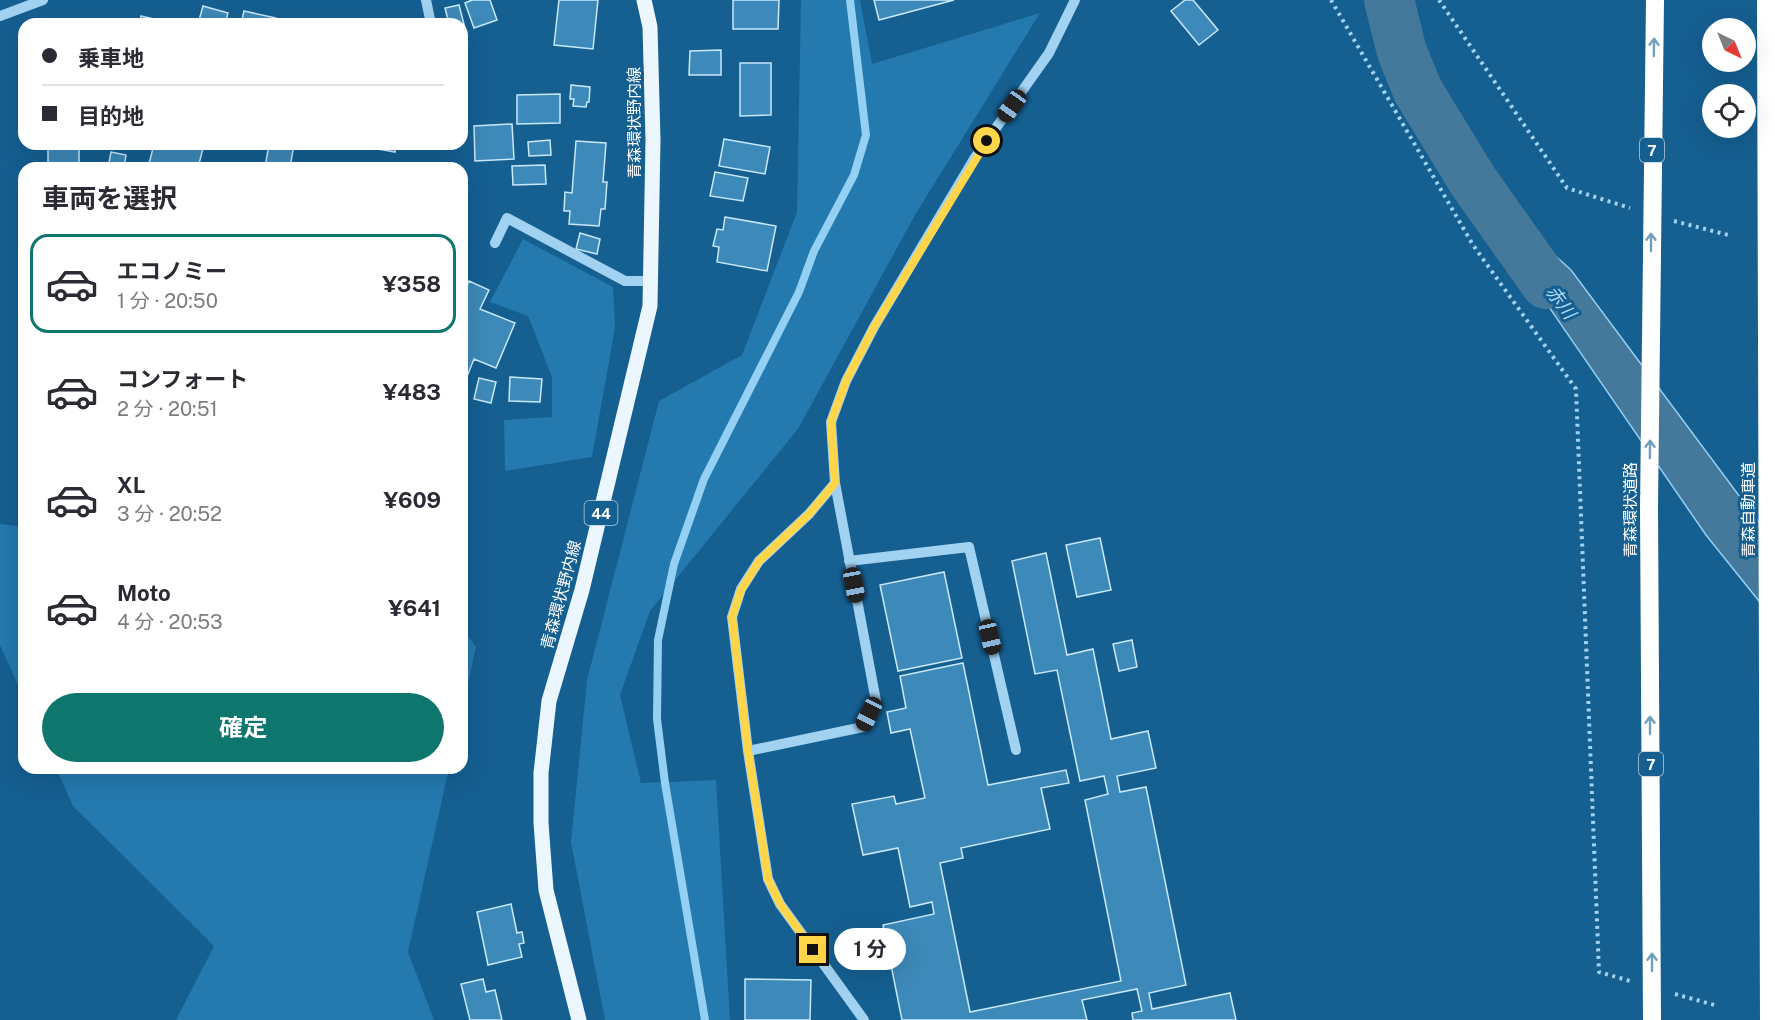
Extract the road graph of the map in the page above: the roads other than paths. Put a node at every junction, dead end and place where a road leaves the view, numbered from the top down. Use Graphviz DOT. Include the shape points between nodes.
graph roads {
  1 [pos="43,0"];
  2 [pos="426,0"];
  3 [pos="644,0"];
  4 [pos="1075,0"];
  5 [pos="1655,0"];
  6 [pos="1766,0"];
  7 [pos="0,15"];
  8 [pos="430,18"];
  9 [pos="495,243"];
  10 [pos="650,281"];
  11 [pos="835,483"];
  12 [pos="849,561"];
  13 [pos="1016,750"];
  14 [pos="748,751"];
  15 [pos="579,1020"];
  16 [pos="864,1020"];
  17 [pos="1652,1020"];
  18 [pos="1769,1020"];
  1 -- 7 [label="street"];
  2 -- 8 [label="street"];
  3 -- 10 [label="main road, 青森環状野内線 / 44" via="650,27 653,141"];
  4 -- 11 [label="street" via="1049,53 974,159 846,381 831,422"];
  17 -- 5 [label="highway, 青森環状道路 / 7, one-way" via="1650,507"];
  6 -- 18 [label="highway, 青森自動車道"];
  9 -- 10 [label="street" via="507,218 625,280"];
  10 -- 15 [label="main road, 青森環状野内線 / 44" via="650,306 619,438 582,590 549,701 541,773 546,890"];
  11 -- 12 [label="street"];
  11 -- 14 [label="street" via="809,514 759,561 741,590 732,617"];
  12 -- 13 [label="street" via="969,547"];
  12 -- 14 [label="street" via="876,701 863,727"];
  14 -- 16 [label="street" via="768,879 780,904"];
}
